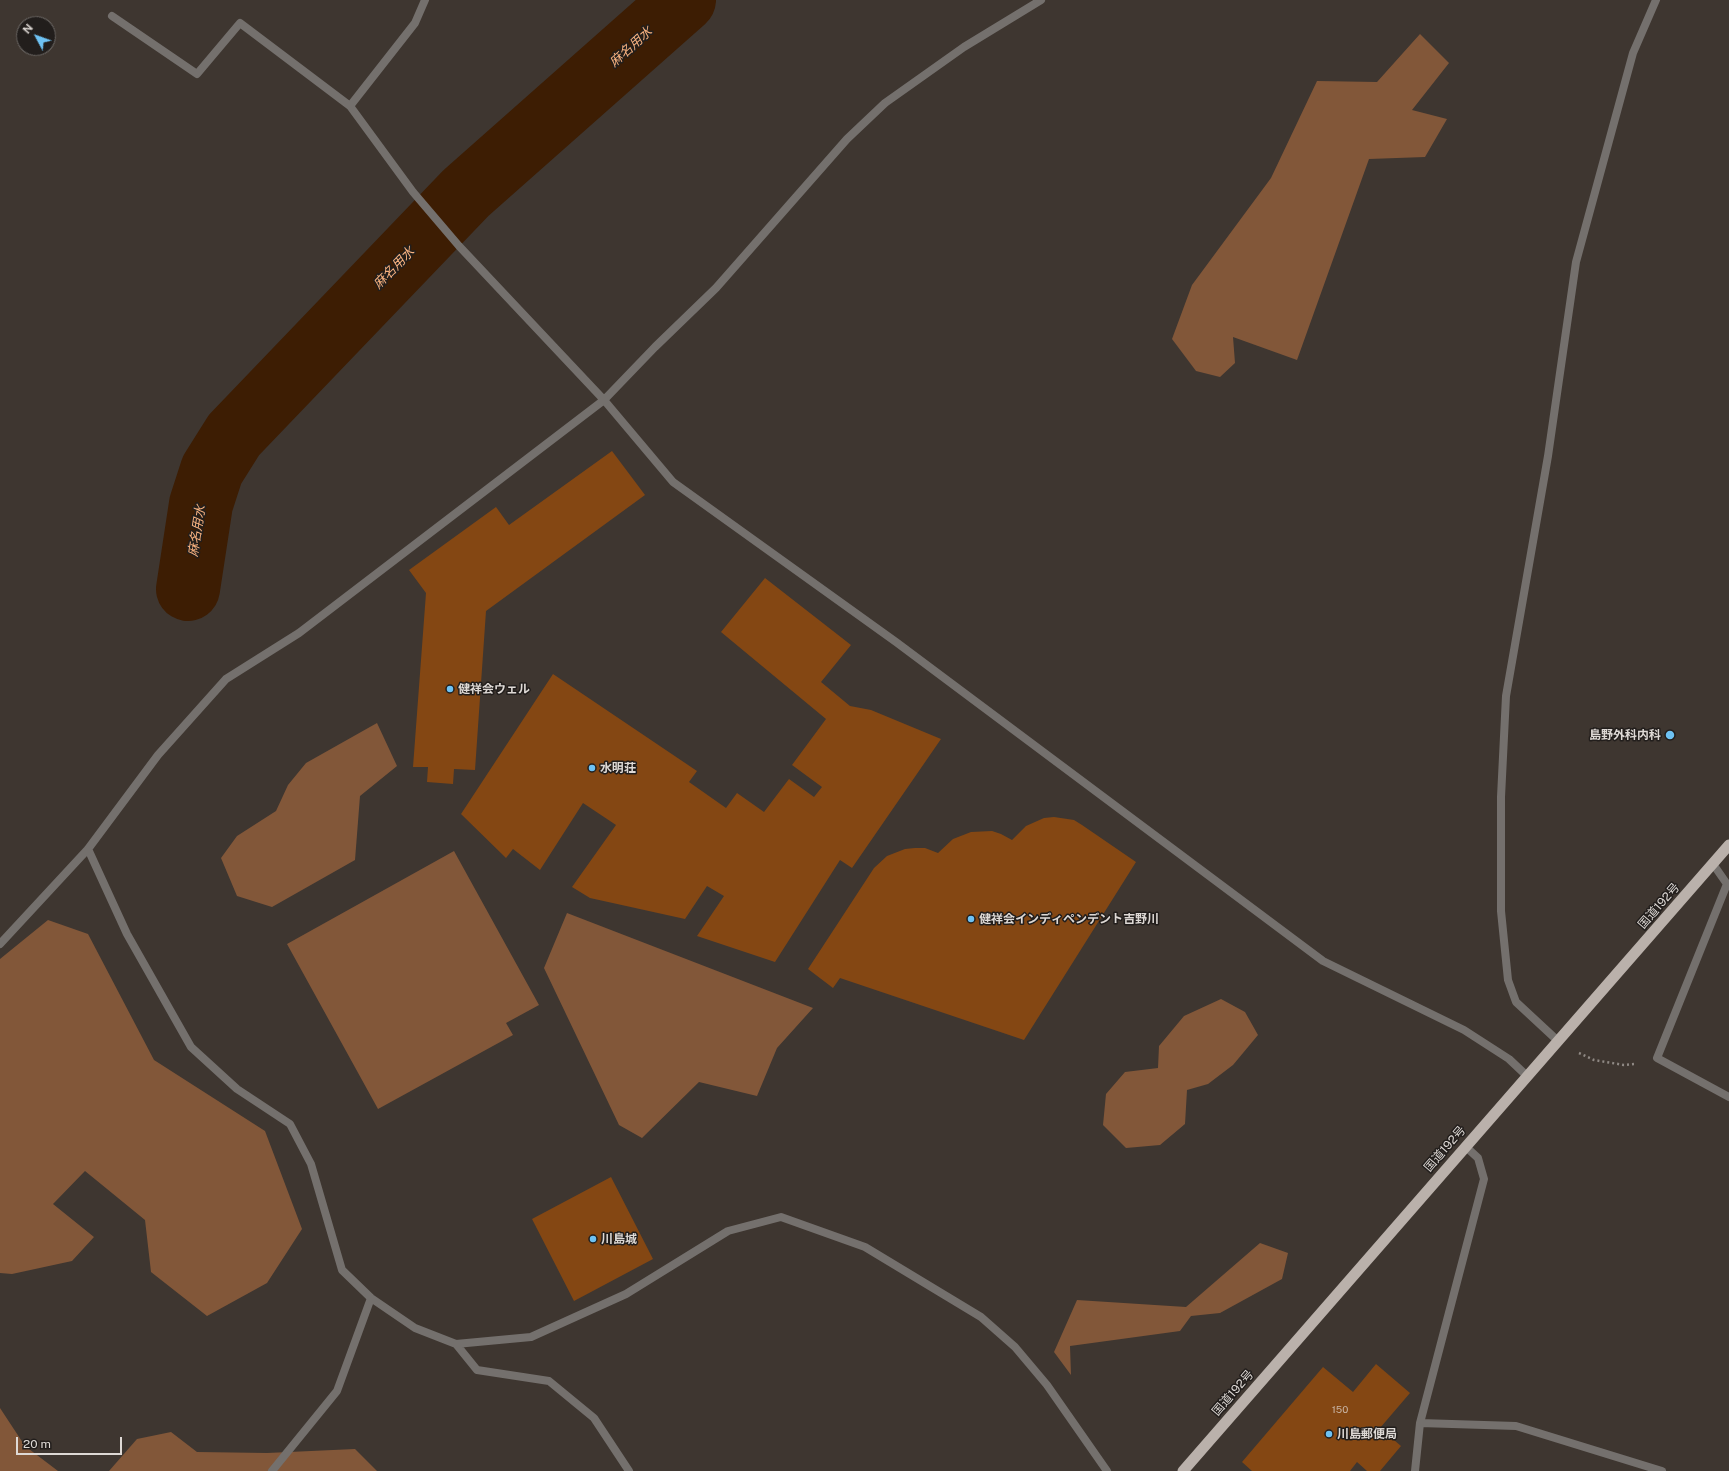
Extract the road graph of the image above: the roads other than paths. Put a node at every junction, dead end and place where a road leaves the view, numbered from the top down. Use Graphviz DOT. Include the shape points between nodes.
graph roads {
  1 [pos="425,0"];
  2 [pos="1041,0"];
  3 [pos="1656,0"];
  4 [pos="112,16"];
  5 [pos="350,106"];
  6 [pos="604,400"];
  7 [pos="1729,845"];
  8 [pos="88,849"];
  9 [pos="1713,864"];
  10 [pos="0,944"];
  11 [pos="1558,1041"];
  12 [pos="1527,1076"];
  13 [pos="1729,1097"];
  14 [pos="1465,1146"];
  15 [pos="371,1298"];
  16 [pos="456,1344"];
  17 [pos="1420,1423"];
  18 [pos="272,1471"];
  19 [pos="629,1471"];
  20 [pos="1106,1471"];
  21 [pos="1182,1471"];
  22 [pos="1414,1471"];
  23 [pos="1662,1471"];
  1 -- 5 [label="street" via="415,22"];
  2 -- 6 [label="street" via="964,47 885,103 847,139 716,288 655,346"];
  3 -- 11 [label="street" via="1633,53 1576,262 1548,456 1506,696 1501,797 1501,911 1508,980 1516,1002"];
  4 -- 5 [label="street" via="197,74 240,23"];
  5 -- 6 [label="street" via="413,192"];
  6 -- 8 [label="street" via="299,632 226,679 158,755"];
  6 -- 12 [label="street" via="673,482 896,642 1323,961 1464,1030 1509,1059"];
  7 -- 9 [label="highway, 国道192号"];
  8 -- 10 [label="street"];
  8 -- 15 [label="street" via="127,934 191,1046 237,1088 290,1124 311,1164 342,1270"];
  9 -- 11 [label="highway, 国道192号"];
  9 -- 13 [label="street" via="1727,884 1657,1058"];
  11 -- 12 [label="highway, 国道192号"];
  12 -- 14 [label="highway, 国道192号"];
  14 -- 17 [label="street" via="1478,1158 1484,1179"];
  14 -- 21 [label="highway, 国道192号"];
  15 -- 16 [label="street" via="415,1328"];
  15 -- 18 [label="street" via="337,1392"];
  16 -- 19 [label="street" via="477,1370 549,1381 594,1418"];
  16 -- 20 [label="street" via="531,1337 626,1294 728,1231 781,1217 865,1247 980,1317 1015,1347 1047,1384"];
  17 -- 22 [label="street"];
  17 -- 23 [label="street" via="1516,1426"];
}
